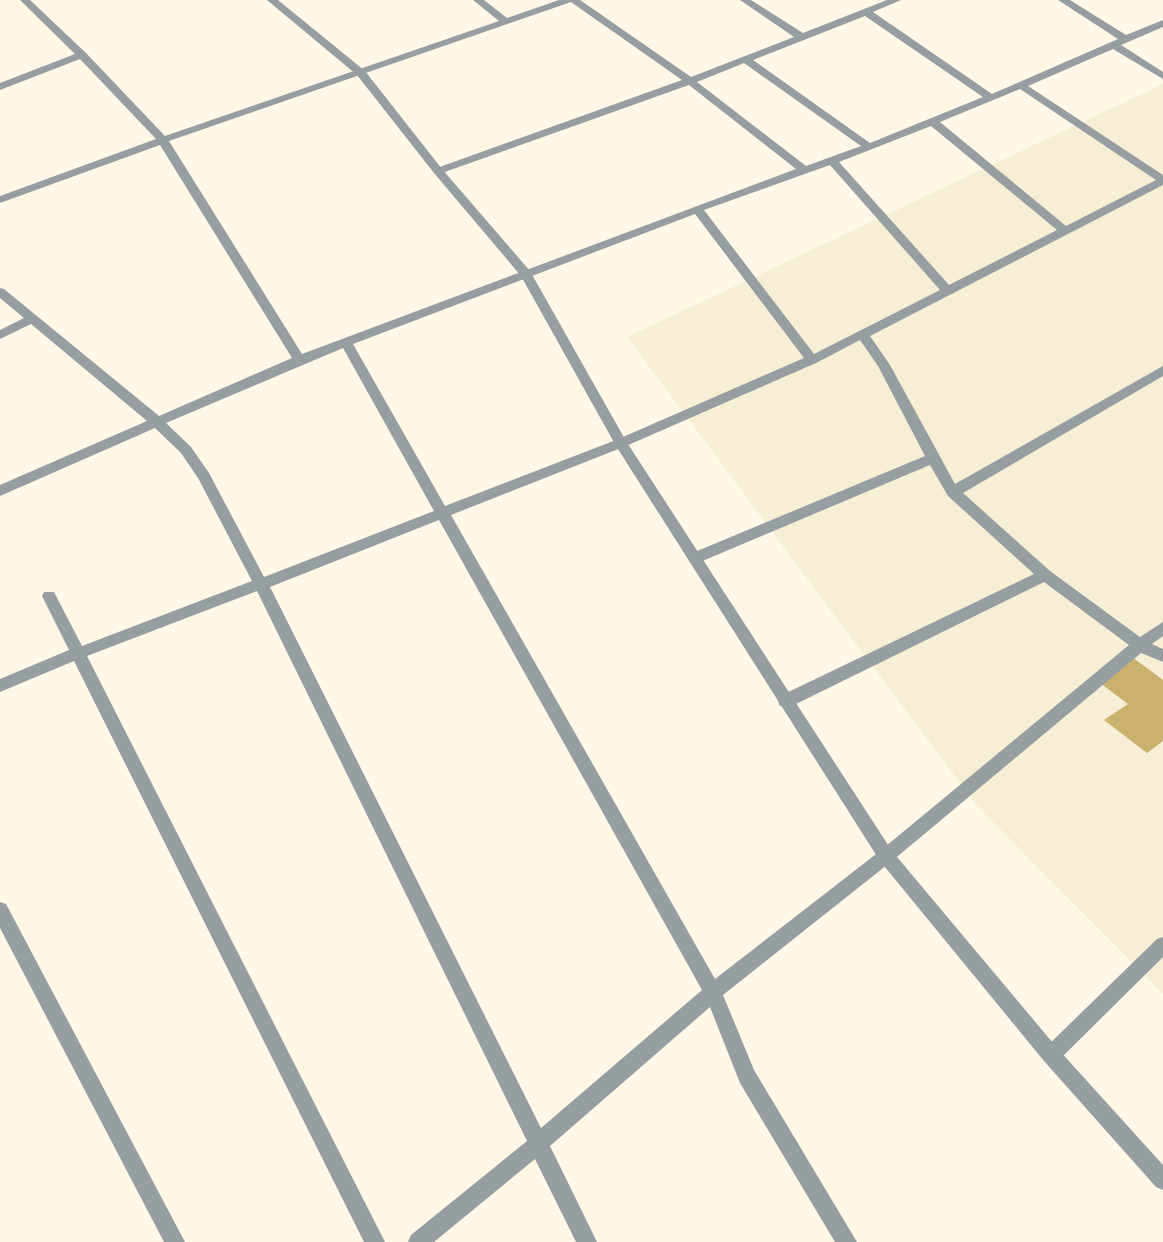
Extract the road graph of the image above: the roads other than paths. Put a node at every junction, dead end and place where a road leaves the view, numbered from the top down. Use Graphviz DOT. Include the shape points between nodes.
graph roads {
  1 [pos="25,0"];
  2 [pos="272,0"];
  3 [pos="478,0"];
  4 [pos="568,0"];
  5 [pos="574,0"];
  6 [pos="745,0"];
  7 [pos="896,0"];
  8 [pos="1063,0"];
  9 [pos="866,12"];
  10 [pos="505,21"];
  11 [pos="1163,23"];
  12 [pos="800,36"];
  13 [pos="1125,39"];
  14 [pos="1112,44"];
  15 [pos="82,54"];
  16 [pos="744,59"];
  17 [pos="361,73"];
  18 [pos="1163,76"];
  19 [pos="690,81"];
  20 [pos="1020,85"];
  21 [pos="0,87"];
  22 [pos="991,98"];
  23 [pos="932,121"];
  24 [pos="163,140"];
  25 [pos="869,147"];
  26 [pos="832,161"];
  27 [pos="438,171"];
  28 [pos="805,171"];
  29 [pos="1163,180"];
  30 [pos="0,200"];
  31 [pos="697,209"];
  32 [pos="1064,230"];
  33 [pos="526,274"];
  34 [pos="948,291"];
  35 [pos="0,292"];
  36 [pos="32,319"];
  37 [pos="863,334"];
  38 [pos="0,335"];
  39 [pos="346,343"];
  40 [pos="299,360"];
  41 [pos="812,360"];
  42 [pos="1163,370"];
  43 [pos="157,423"];
  44 [pos="621,443"];
  45 [pos="933,458"];
  46 [pos="0,491"];
  47 [pos="953,492"];
  48 [pos="440,513"];
  49 [pos="695,558"];
  50 [pos="1045,575"];
  51 [pos="261,584"];
  52 [pos="49,596"];
  53 [pos="1163,628"];
  54 [pos="1140,645"];
  55 [pos="76,654"];
  56 [pos="1163,656"];
  57 [pos="0,686"];
  58 [pos="786,701"];
  59 [pos="885,856"];
  60 [pos="0,910"];
  61 [pos="1163,945"];
  62 [pos="713,992"];
  63 [pos="1051,1055"];
  64 [pos="540,1143"];
  65 [pos="1163,1180"];
  66 [pos="175,1242"];
  67 [pos="375,1242"];
  68 [pos="418,1242"];
  69 [pos="587,1242"];
  70 [pos="847,1242"];
  1 -- 15 [label="street"];
  2 -- 17 [label="street"];
  3 -- 10 [label="street"];
  4 -- 10 [label="street"];
  5 -- 19 [label="street"];
  6 -- 12 [label="street"];
  7 -- 9 [label="street"];
  8 -- 13 [label="street"];
  9 -- 12 [label="street"];
  9 -- 22 [label="street"];
  10 -- 17 [label="street"];
  11 -- 13 [label="street"];
  12 -- 16 [label="street"];
  13 -- 14 [label="street"];
  14 -- 18 [label="street"];
  14 -- 20 [label="street"];
  15 -- 21 [label="street"];
  15 -- 24 [label="street"];
  16 -- 19 [label="street"];
  16 -- 25 [label="street"];
  17 -- 24 [label="street"];
  17 -- 27 [label="street"];
  19 -- 27 [label="street"];
  19 -- 28 [label="street"];
  20 -- 22 [label="street"];
  20 -- 29 [label="street"];
  22 -- 23 [label="street"];
  23 -- 25 [label="street"];
  23 -- 32 [label="street"];
  24 -- 30 [label="street"];
  24 -- 40 [label="street"];
  25 -- 26 [label="street"];
  26 -- 28 [label="street"];
  26 -- 34 [label="street"];
  27 -- 33 [label="street"];
  28 -- 31 [label="street"];
  29 -- 32 [label="street"];
  31 -- 33 [label="street"];
  31 -- 41 [label="street"];
  32 -- 34 [label="street"];
  33 -- 39 [label="street"];
  33 -- 44 [label="street"];
  34 -- 37 [label="street"];
  35 -- 36 [label="street"];
  36 -- 38 [label="street"];
  36 -- 43 [label="street"];
  37 -- 41 [label="street"];
  37 -- 45 [label="street" via="884,365"];
  39 -- 40 [label="street"];
  39 -- 48 [label="street"];
  40 -- 43 [label="street"];
  41 -- 44 [label="street"];
  42 -- 47 [label="street"];
  43 -- 46 [label="street"];
  43 -- 51 [label="street" via="186,450 204,476"];
  44 -- 48 [label="street"];
  44 -- 49 [label="street"];
  45 -- 47 [label="street"];
  45 -- 49 [label="street"];
  47 -- 50 [label="street"];
  48 -- 51 [label="street"];
  48 -- 62 [label="street"];
  49 -- 58 [label="street"];
  50 -- 54 [label="street"];
  50 -- 58 [label="street"];
  51 -- 55 [label="street"];
  51 -- 64 [label="street"];
  52 -- 55 [label="street"];
  53 -- 54 [label="street"];
  54 -- 56 [label="street"];
  54 -- 59 [label="street"];
  55 -- 57 [label="street"];
  55 -- 67 [label="street"];
  58 -- 59 [label="street"];
  59 -- 62 [label="street"];
  59 -- 63 [label="street"];
  60 -- 66 [label="street"];
  61 -- 63 [label="street"];
  62 -- 64 [label="street"];
  62 -- 70 [label="street" via="747,1076"];
  63 -- 65 [label="street"];
  64 -- 68 [label="street"];
  64 -- 69 [label="street"];
}
